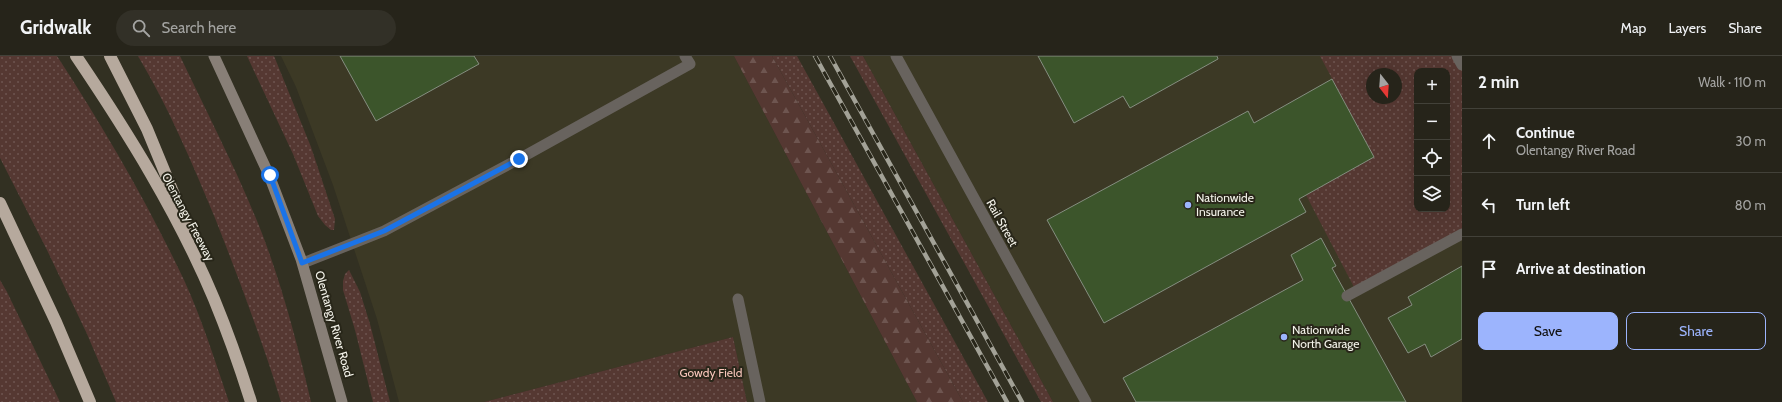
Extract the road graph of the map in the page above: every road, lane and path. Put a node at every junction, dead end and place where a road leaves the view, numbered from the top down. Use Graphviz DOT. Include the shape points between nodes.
graph roads {
  1 [pos="76,56"];
  2 [pos="110,56"];
  3 [pos="214,56"];
  4 [pos="685,56"];
  5 [pos="896,56"];
  6 [pos="1457,56"];
  7 [pos="1462,65"];
  8 [pos="0,203"];
  9 [pos="0,212"];
  10 [pos="15,234"];
  11 [pos="1462,234"];
  12 [pos="302,263"];
  13 [pos="1347,296"];
  14 [pos="214,298"];
  15 [pos="738,299"];
  16 [pos="90,402"];
  17 [pos="251,402"];
  18 [pos="342,402"];
  19 [pos="760,402"];
  20 [pos="1086,402"];
  1 -- 14 [label="highway, Olentangy Freeway" via="118,118 174,214"];
  2 -- 14 [label="highway" via="147,128"];
  3 -- 12 [label="main road, Olentangy River Road" via="270,175"];
  4 -- 12 [label="street" via="690,64 497,171 384,231"];
  5 -- 20 [label="street, Rail Street"];
  6 -- 7 [label="street"];
  8 -- 10 [label="highway"];
  9 -- 10 [label="highway"];
  10 -- 16 [label="highway"];
  11 -- 13 [label="street"];
  12 -- 18 [label="main road, Olentangy River Road"];
  14 -- 17 [label="highway, Olentangy Freeway"];
  15 -- 19 [label="street"];
}
